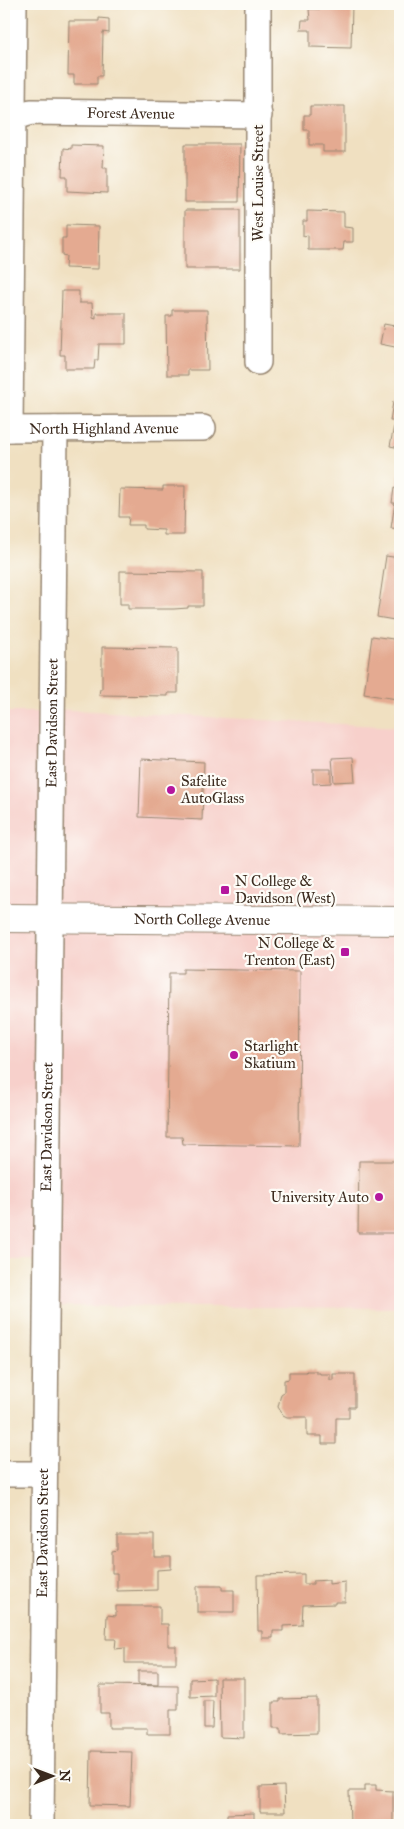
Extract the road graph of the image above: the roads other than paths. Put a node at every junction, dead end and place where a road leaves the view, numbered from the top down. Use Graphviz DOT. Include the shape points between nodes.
graph roads {
  1 [pos="14,4"];
  2 [pos="258,4"];
  3 [pos="259,115"];
  4 [pos="8,119"];
  5 [pos="258,362"];
  6 [pos="203,428"];
  7 [pos="7,429"];
  8 [pos="55,429"];
  9 [pos="4,918"];
  10 [pos="50,918"];
  11 [pos="400,921"];
  12 [pos="4,1474"];
  13 [pos="42,1474"];
  14 [pos="41,1825"];
  1 -- 4 [label="street"];
  2 -- 3 [label="street, West Louise Street"];
  3 -- 4 [label="street, Forest Avenue" via="31,112"];
  3 -- 5 [label="street, West Louise Street"];
  4 -- 7 [label="street"];
  6 -- 8 [label="street, North Highland Avenue"];
  7 -- 8 [label="street, North Highland Avenue"];
  8 -- 10 [label="street, East Davidson Street"];
  9 -- 10 [label="main road, North College Avenue"];
  10 -- 11 [label="main road, North College Avenue"];
  10 -- 13 [label="street, East Davidson Street"];
  12 -- 13 [label="street"];
  13 -- 14 [label="street, East Davidson Street"];
}
